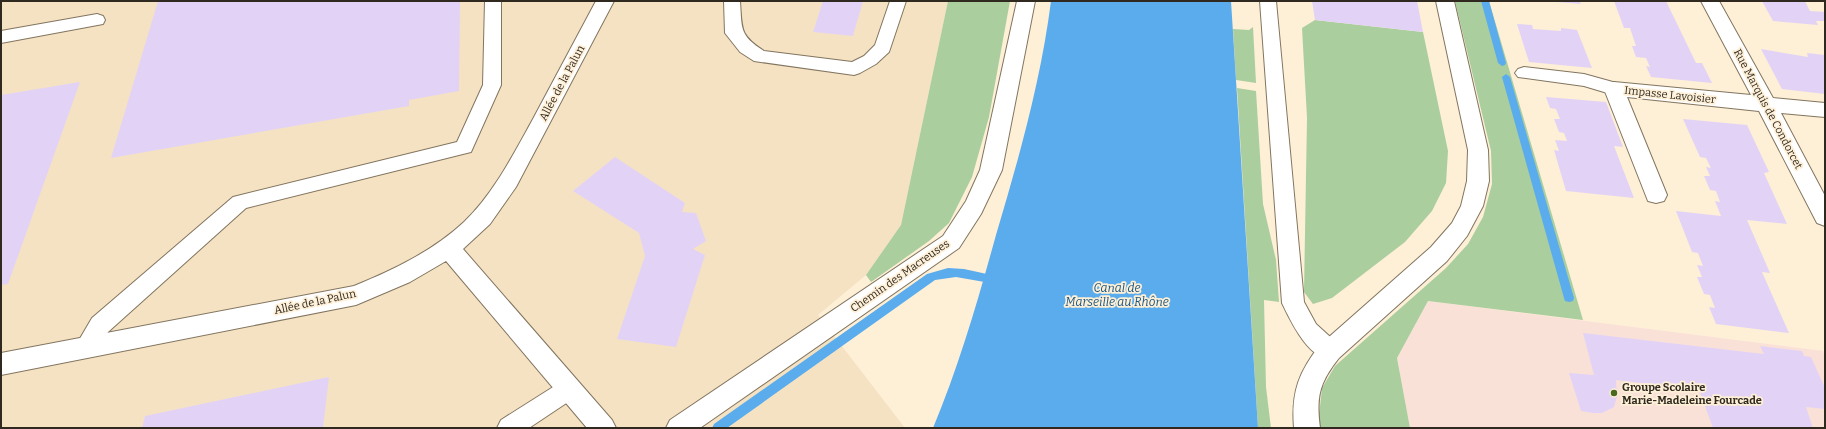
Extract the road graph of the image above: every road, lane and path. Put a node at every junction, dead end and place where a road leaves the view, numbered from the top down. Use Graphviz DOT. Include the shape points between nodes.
graph roads {
  1 [pos="493,1"];
  2 [pos="605,1"];
  3 [pos="732,1"];
  4 [pos="898,1"];
  5 [pos="1026,1"];
  6 [pos="1268,1"];
  7 [pos="1445,1"];
  8 [pos="1710,1"];
  9 [pos="97,20"];
  10 [pos="1,37"];
  11 [pos="1524,73"];
  12 [pos="1614,89"];
  13 [pos="1766,104"];
  14 [pos="1825,110"];
  15 [pos="1656,195"];
  16 [pos="1825,217"];
  17 [pos="448,248"];
  18 [pos="86,347"];
  19 [pos="1330,351"];
  20 [pos="1,364"];
  21 [pos="569,389"];
  22 [pos="509,428"];
  23 [pos="603,428"];
  24 [pos="679,428"];
  25 [pos="1306,428"];
  1 -- 18 [label="lane" via="492,85 464,147 240,202 100,325"];
  2 -- 17 [label="street, Allée de la Palun" via="508,183 471,229"];
  3 -- 4 [label="lane" via="734,32 746,48 760,57 854,69 870,60 883,48"];
  5 -- 24 [label="street, Chemin des Macreuses" via="991,170 981,195 951,242"];
  6 -- 19 [label="lane" via="1293,303 1308,331"];
  7 -- 19 [label="street" via="1478,150 1479,173 1472,209 1453,239 1439,254"];
  8 -- 13 [label="street, Rue Marquis de Condorcet"];
  9 -- 10 [label="lane"];
  11 -- 12 [label="lane" via="1584,80"];
  12 -- 13 [label="street, Impasse Lavoisier"];
  12 -- 15 [label="street, Impasse Lavoisier"];
  13 -- 14 [label="street, Impasse Lavoisier"];
  13 -- 16 [label="street, Rue Marquis de Condorcet"];
  17 -- 18 [label="street, Allée de la Palun" via="389,282 356,294"];
  17 -- 21 [label="street"];
  18 -- 20 [label="street, Allée de la Palun"];
  19 -- 25 [label="street" via="1308,383"];
  21 -- 22 [label="lane"];
  21 -- 23 [label="street"];
}
